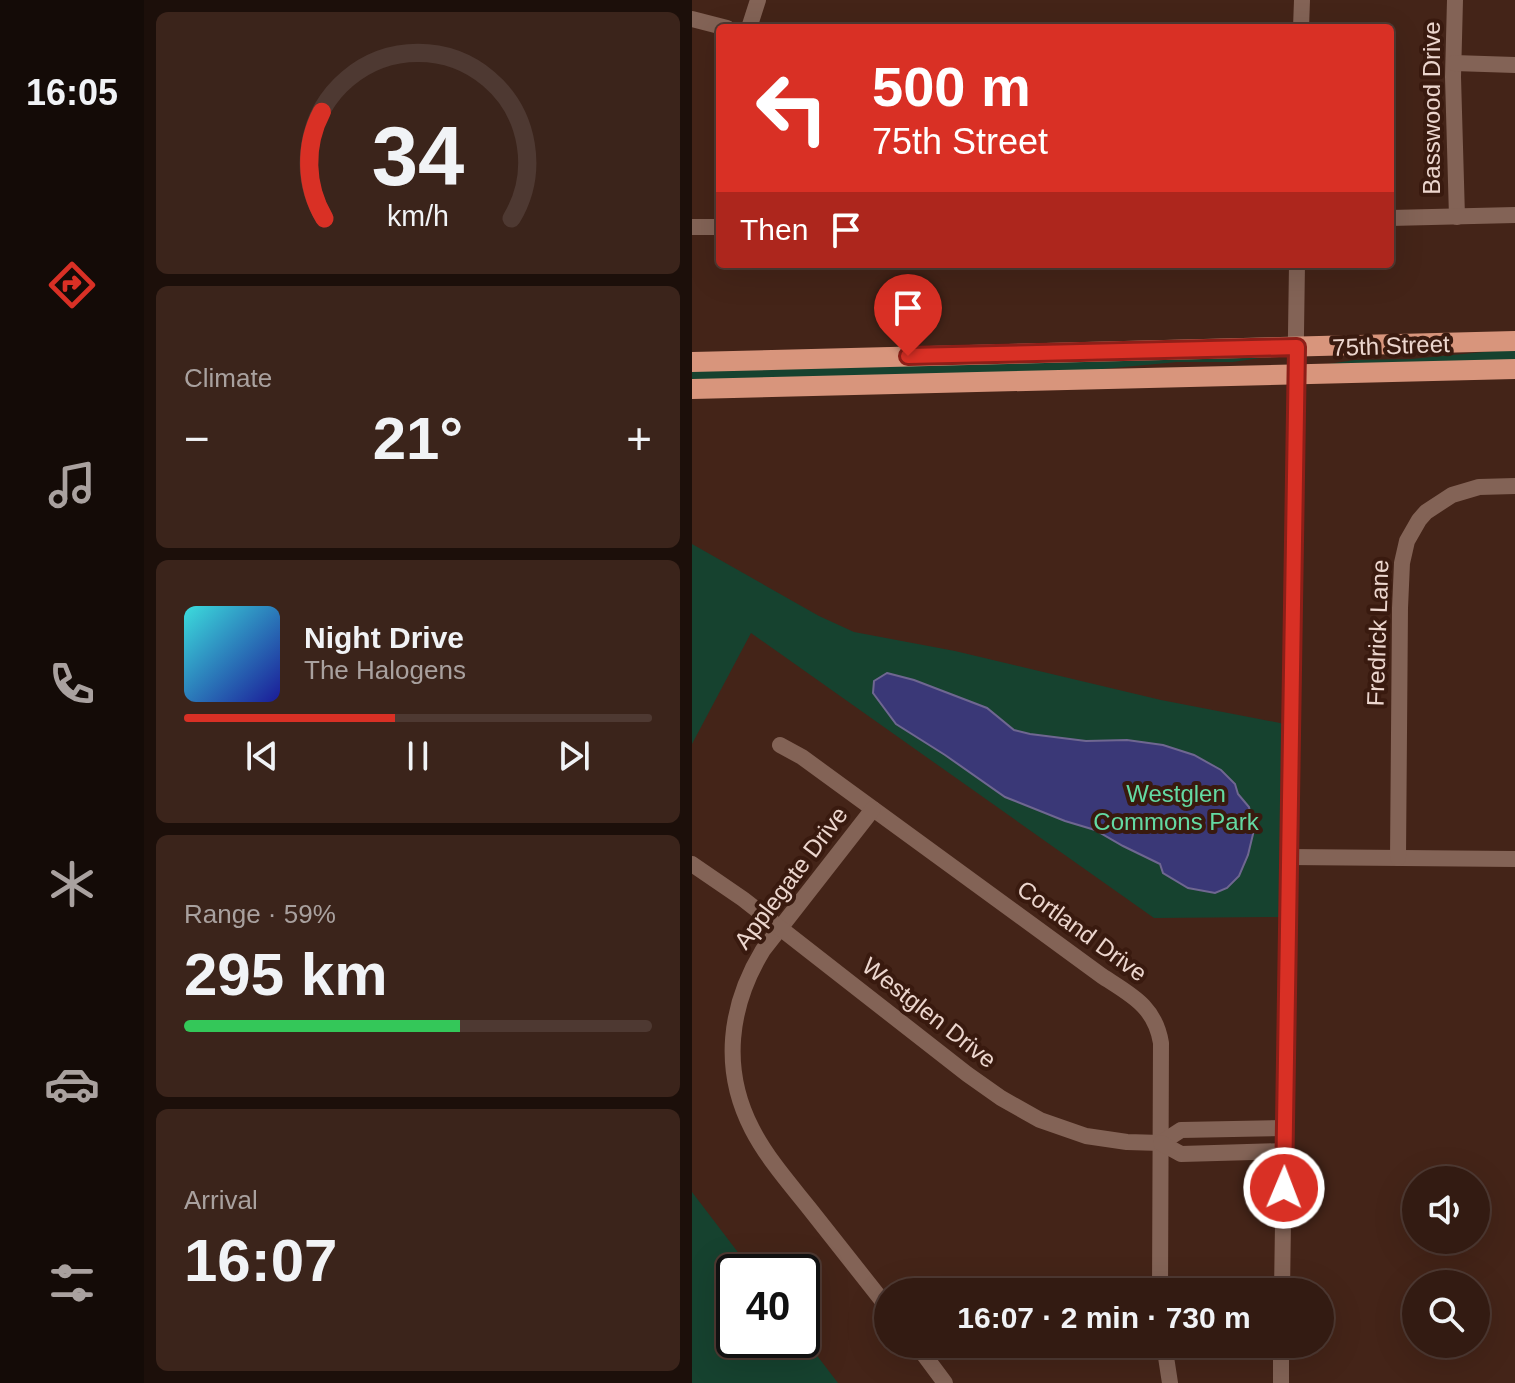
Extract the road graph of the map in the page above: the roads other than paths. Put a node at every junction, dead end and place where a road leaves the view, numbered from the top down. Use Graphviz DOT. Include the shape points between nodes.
graph roads {
  1 [pos="758,0"];
  2 [pos="1302,0"];
  3 [pos="1455,0"];
  4 [pos="692,19"];
  5 [pos="750,24"];
  6 [pos="1301,24"];
  7 [pos="716,25"];
  8 [pos="1454,63"];
  9 [pos="1515,65"];
  10 [pos="1515,215"];
  11 [pos="1457,217"];
  12 [pos="1394,218"];
  13 [pos="692,227"];
  14 [pos="716,227"];
  15 [pos="1297,268"];
  16 [pos="1515,341"];
  17 [pos="1297,347"];
  18 [pos="692,362"];
  19 [pos="1515,369"];
  20 [pos="1296,375"];
  21 [pos="692,389"];
  22 [pos="1515,486"];
  23 [pos="780,745"];
  24 [pos="873,809"];
  25 [pos="1289,857"];
  26 [pos="1398,858"];
  27 [pos="1515,859"];
  28 [pos="692,864"];
  29 [pos="780,928"];
  30 [pos="1285,1128"];
  31 [pos="1161,1143"];
  32 [pos="1285,1151"];
  33 [pos="1160,1278"];
  34 [pos="1282,1278"];
  35 [pos="874,1290"];
  36 [pos="930,1358"];
  37 [pos="1166,1358"];
  38 [pos="1281,1358"];
  39 [pos="945,1383"];
  40 [pos="1170,1383"];
  41 [pos="1281,1383"];
  1 -- 5 [label="street"];
  2 -- 6 [label="street"];
  3 -- 8 [label="street, Basswood Drive"];
  4 -- 7 [label="street"];
  8 -- 9 [label="street"];
  8 -- 11 [label="street, Basswood Drive"];
  10 -- 11 [label="street"];
  11 -- 12 [label="street"];
  13 -- 14 [label="street"];
  15 -- 17 [label="street"];
  16 -- 17 [label="main road, 75th Street"];
  17 -- 18 [label="main road, 75th Street"];
  17 -- 20 [label="street"];
  19 -- 20 [label="main road, 75th Street"];
  20 -- 21 [label="main road, 75th Street"];
  20 -- 25 [label="street"];
  22 -- 26 [label="street, Fredrick Lane" via="1479,487 1452,495 1426,512 1407,541 1400,608"];
  23 -- 24 [label="street, Cortland Drive"];
  24 -- 29 [label="street, Applegate Drive"];
  24 -- 31 [label="street, Cortland Drive" via="1144,1006 1161,1043"];
  25 -- 26 [label="street"];
  25 -- 30 [label="street"];
  26 -- 27 [label="street"];
  28 -- 29 [label="street, Westglen Drive"];
  29 -- 31 [label="street, Westglen Drive" via="1001,1098 1040,1120 1086,1136"];
  29 -- 35 [label="street, Applegate Drive" via="752,969 737,1007 733,1059 741,1103 777,1168"];
  30 -- 31 [label="street, Westglen Drive" via="1181,1130"];
  30 -- 32 [label="street"];
  31 -- 32 [label="street, Westglen Drive" via="1181,1154"];
  31 -- 33 [label="street, Cortland Drive"];
  32 -- 34 [label="street"];
  36 -- 39 [label="street"];
  37 -- 40 [label="street"];
  38 -- 41 [label="street"];
}
